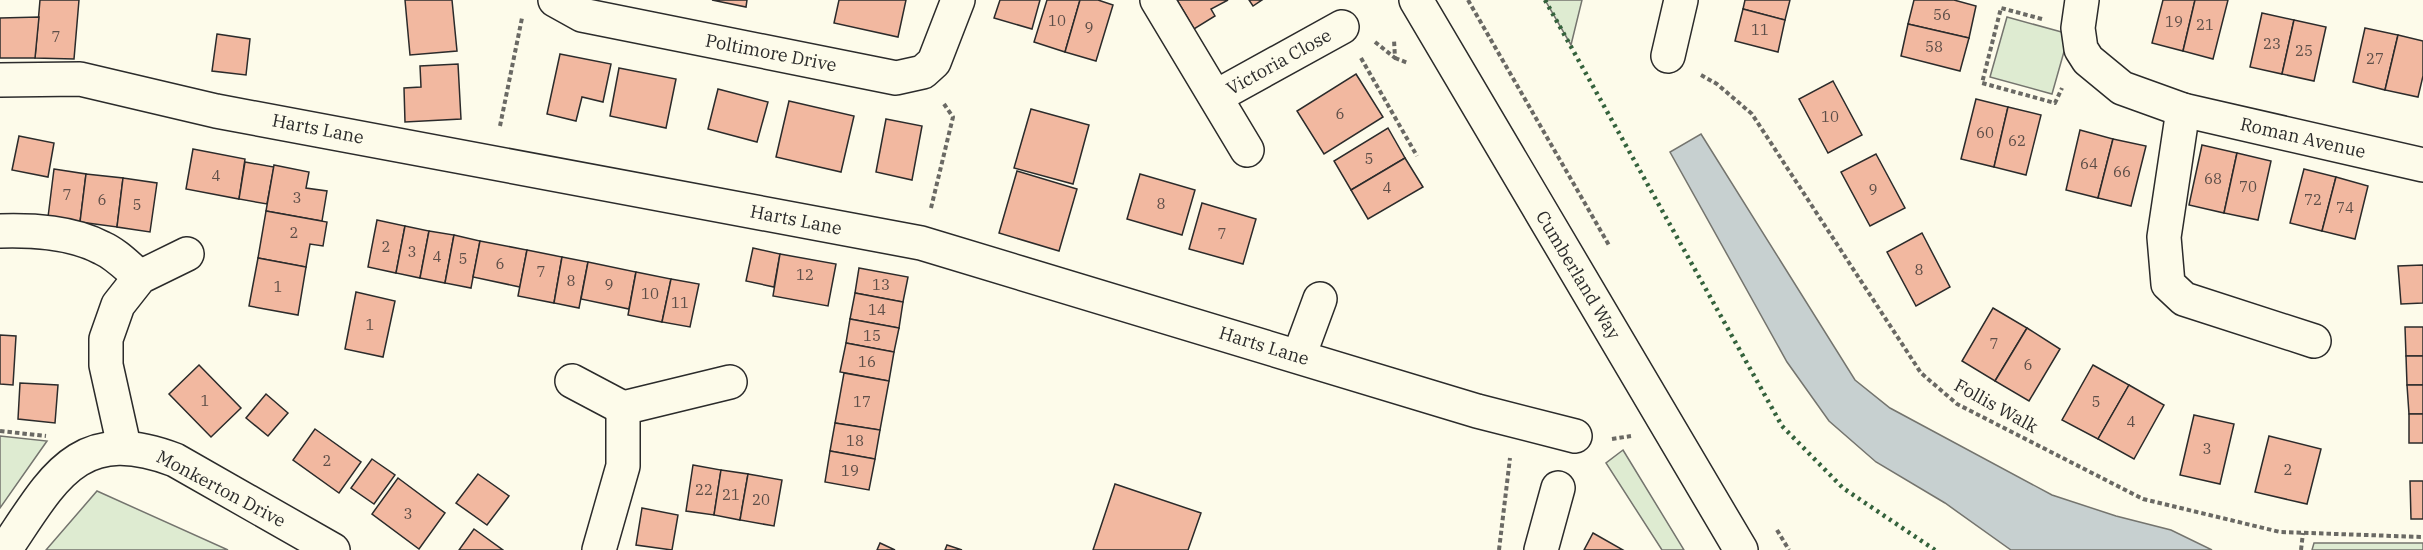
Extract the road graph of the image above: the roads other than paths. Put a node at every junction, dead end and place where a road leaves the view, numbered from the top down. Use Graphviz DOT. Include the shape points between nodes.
graph roads {
  1 [pos="555,0"];
  2 [pos="1157,0"];
  3 [pos="1416,0"];
  4 [pos="1681,0"];
  5 [pos="957,6"];
  6 [pos="2080,26"];
  7 [pos="1342,27"];
  8 [pos="1668,56"];
  9 [pos="0,80"];
  10 [pos="1217,96"];
  11 [pos="2183,110"];
  12 [pos="1247,150"];
  13 [pos="2423,165"];
  14 [pos="0,231"];
  15 [pos="188,254"];
  16 [pos="140,277"];
  17 [pos="1320,299"];
  18 [pos="2314,340"];
  19 [pos="1299,356"];
  20 [pos="572,381"];
  21 [pos="730,382"];
  22 [pos="623,408"];
  23 [pos="1575,436"];
  24 [pos="124,446"];
  25 [pos="1558,488"];
  26 [pos="5,550"];
  27 [pos="333,550"];
  28 [pos="598,550"];
  29 [pos="1541,550"];
  30 [pos="1741,550"];
  1 -- 5 [label="street, Poltimore Drive" via="582,15 896,78 923,72 934,63"];
  2 -- 10 [label="street, Victoria Close"];
  3 -- 30 [label="street, Cumberland Way"];
  4 -- 8 [label="street"];
  6 -- 11 [label="street, Roman Avenue" via="2088,60 2122,88"];
  7 -- 10 [label="street, Victoria Close"];
  9 -- 19 [label="street, Harts Lane" via="80,79 216,111 921,243"];
  10 -- 12 [label="street, Victoria Close"];
  11 -- 13 [label="street, Roman Avenue"];
  11 -- 18 [label="street" via="2164,237 2168,284 2184,299"];
  14 -- 16 [label="street" via="29,230 94,245"];
  15 -- 16 [label="street"];
  16 -- 24 [label="street" via="118,305 106,339 106,365"];
  17 -- 19 [label="street"];
  19 -- 23 [label="street, Harts Lane" via="1514,422"];
  20 -- 22 [label="street"];
  21 -- 22 [label="street"];
  22 -- 28 [label="street" via="623,466"];
  24 -- 26 [label="street, Monkerton Drive" via="86,455 67,467"];
  24 -- 27 [label="street, Monkerton Drive" via="175,460"];
  25 -- 29 [label="street"];
}
